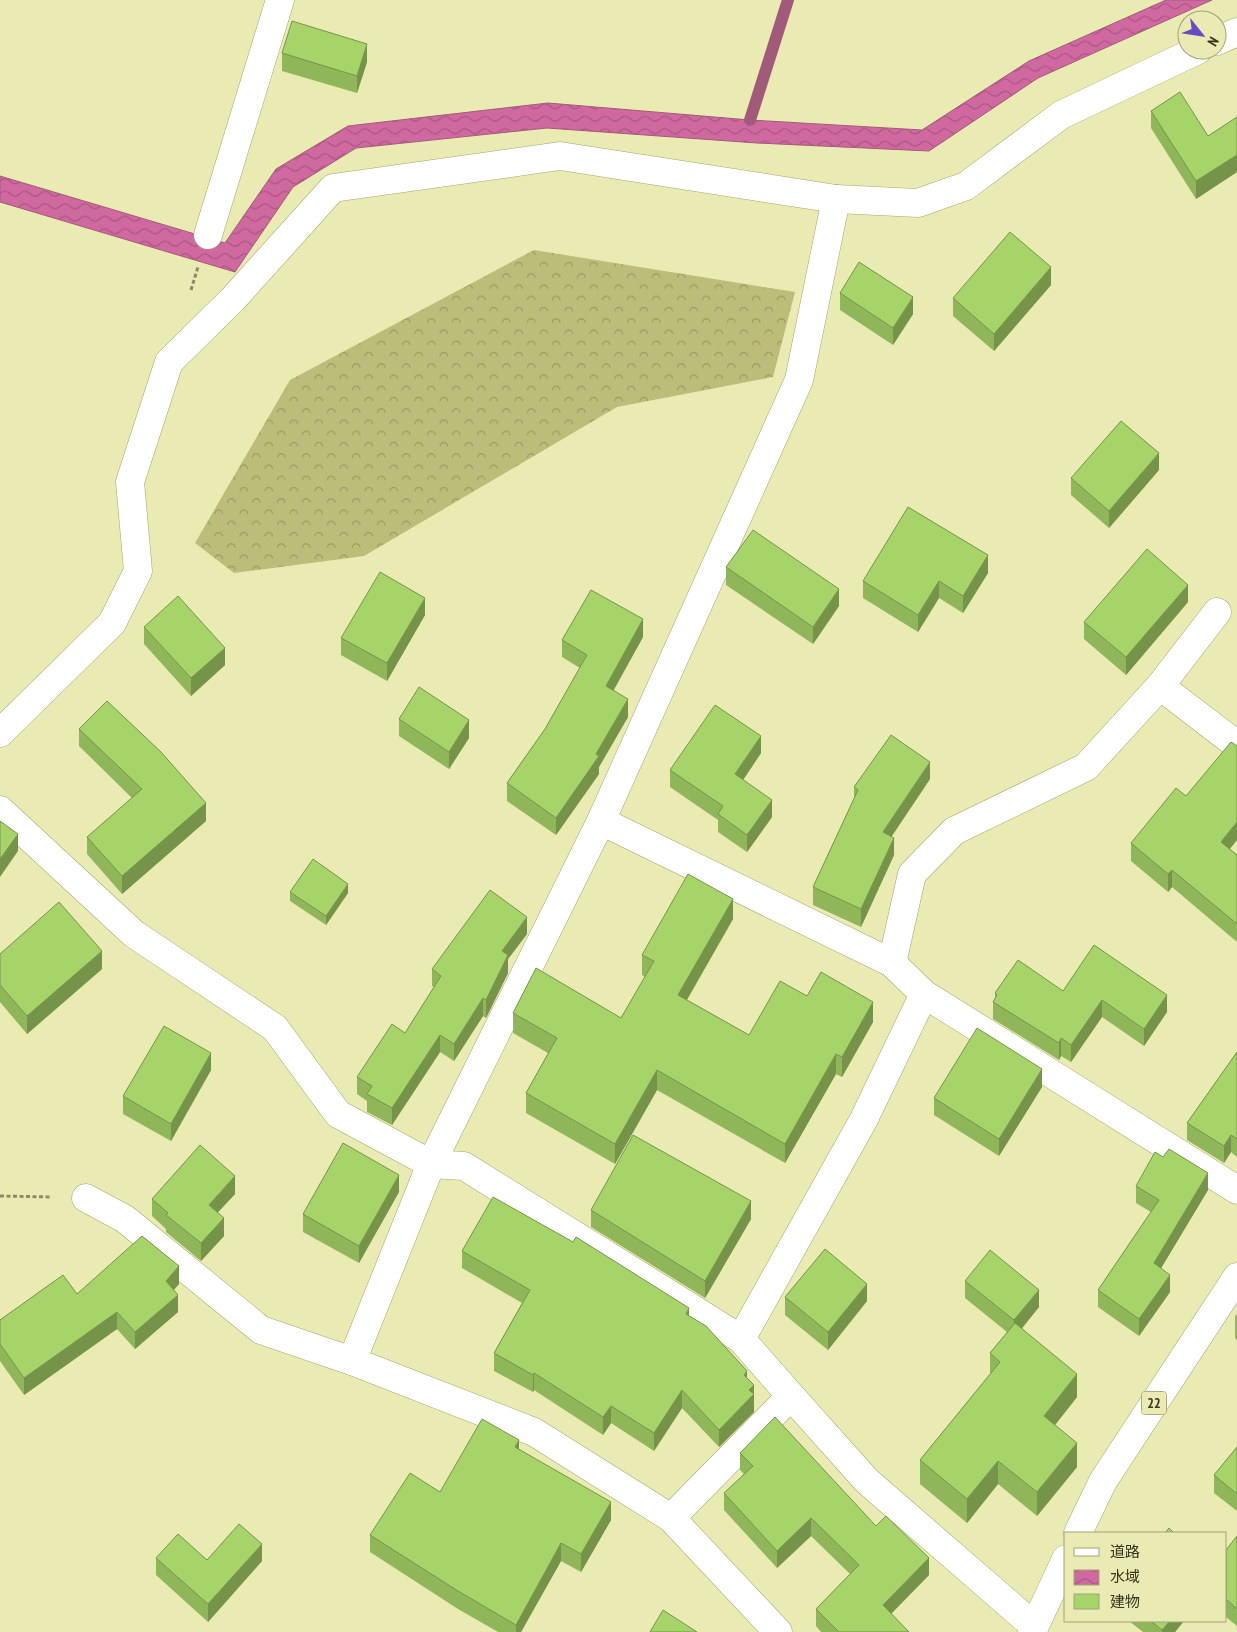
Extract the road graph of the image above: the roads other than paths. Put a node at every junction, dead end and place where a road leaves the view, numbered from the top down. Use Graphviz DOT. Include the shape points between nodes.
graph roads {
  1 [pos="280,0"];
  2 [pos="1177,60"];
  3 [pos="836,199"];
  4 [pos="208,235"];
  5 [pos="1217,612"];
  6 [pos="1160,686"];
  7 [pos="0,732"];
  8 [pos="1237,745"];
  9 [pos="0,810"];
  10 [pos="601,821"];
  11 [pos="892,963"];
  12 [pos="924,994"];
  13 [pos="431,1164"];
  14 [pos="1237,1190"];
  15 [pos="86,1198"];
  16 [pos="1237,1277"];
  17 [pos="742,1339"];
  18 [pos="352,1360"];
  19 [pos="791,1396"];
  20 [pos="670,1518"];
  21 [pos="1078,1532"];
  22 [pos="1064,1563"];
  23 [pos="1033,1629"];
  24 [pos="778,1632"];
  1 -- 4 [label="street"];
  2 -- 3 [label="street" via="1061,115 966,186 918,203"];
  3 -- 7 [label="street" via="560,156 333,188 234,300 169,362 130,482 138,571 112,623"];
  3 -- 10 [label="street" via="799,380"];
  5 -- 6 [label="street"];
  6 -- 8 [label="street"];
  6 -- 11 [label="street" via="1086,767 954,831 912,874"];
  9 -- 13 [label="street" via="134,934 275,1028 338,1114"];
  10 -- 11 [label="street"];
  10 -- 13 [label="street"];
  11 -- 12 [label="street"];
  12 -- 14 [label="street"];
  12 -- 17 [label="street" via="864,1119"];
  13 -- 17 [label="street" via="464,1166"];
  13 -- 18 [label="street"];
  15 -- 18 [label="street" via="125,1219 261,1330"];
  16 -- 21 [label="street, 22" via="1103,1481"];
  17 -- 19 [label="street"];
  18 -- 20 [label="street" via="534,1432"];
  19 -- 20 [label="street"];
  19 -- 23 [label="street" via="868,1481"];
  20 -- 24 [label="street"];
  22 -- 23 [label="street"];
}
